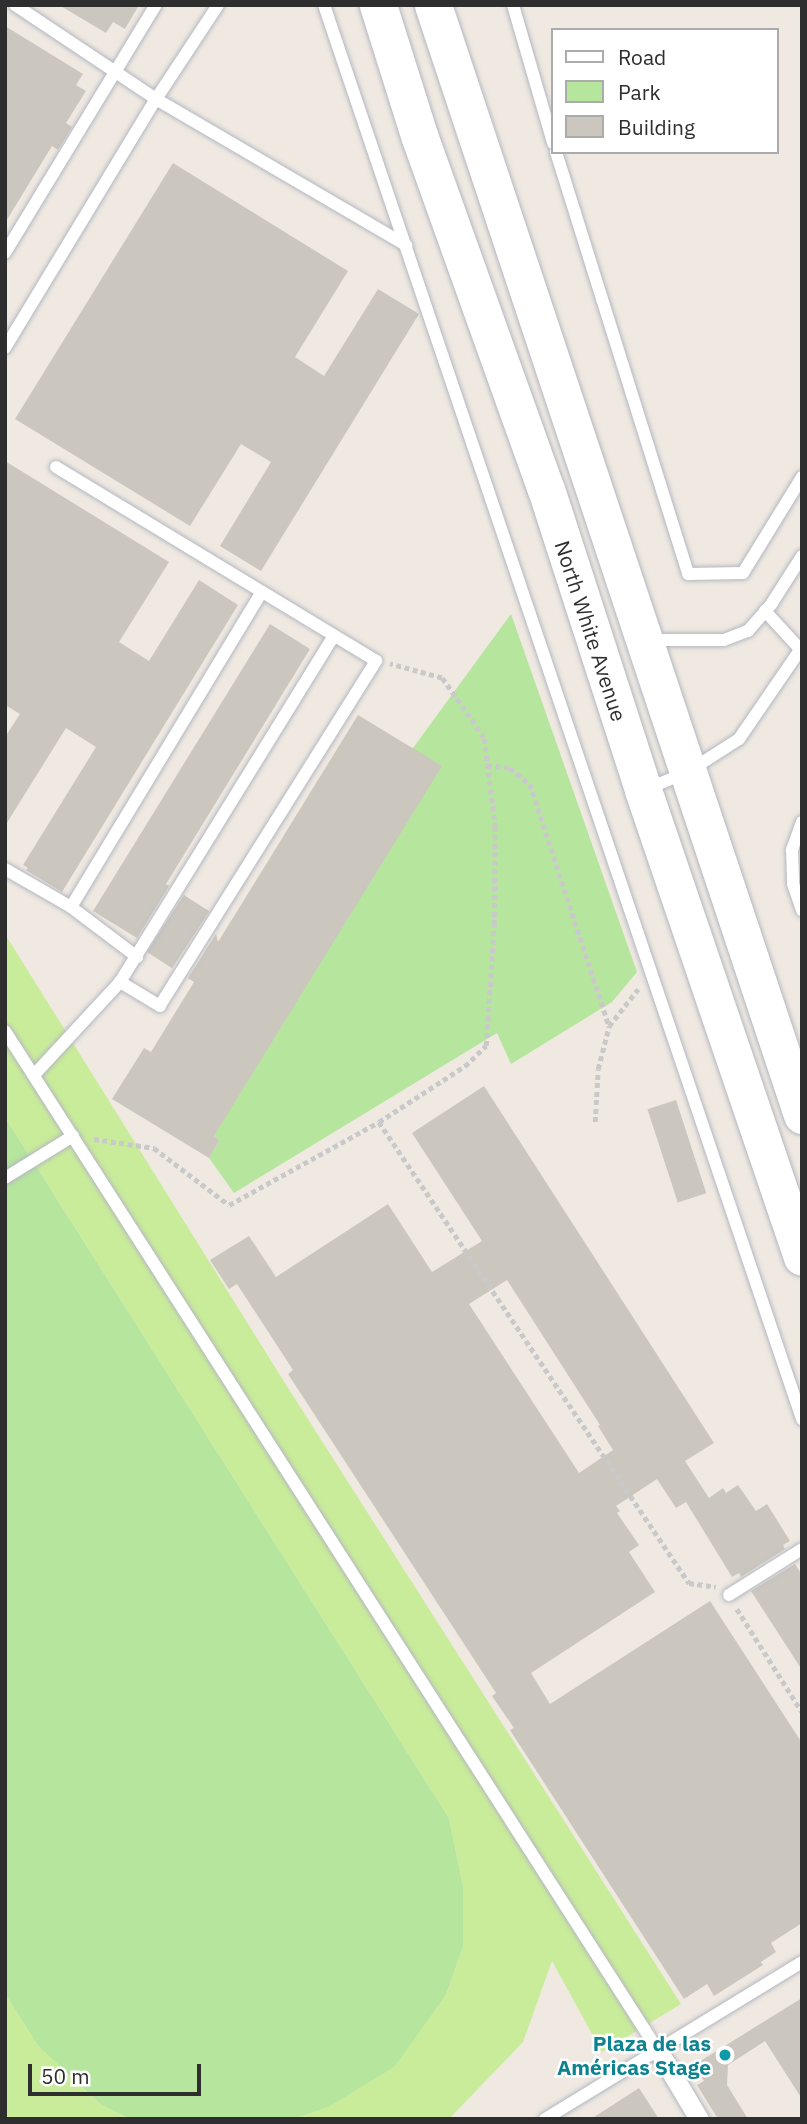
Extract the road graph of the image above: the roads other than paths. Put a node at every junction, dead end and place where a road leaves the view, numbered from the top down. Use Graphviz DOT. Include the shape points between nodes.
graph roads {
  1 [pos="16,5"];
  2 [pos="156,5"];
  3 [pos="218,5"];
  4 [pos="324,5"];
  5 [pos="378,5"];
  6 [pos="433,5"];
  7 [pos="513,5"];
  8 [pos="115,71"];
  9 [pos="156,99"];
  10 [pos="552,140"];
  11 [pos="557,154"];
  12 [pos="406,244"];
  13 [pos="5,253"];
  14 [pos="5,348"];
  15 [pos="56,467"];
  16 [pos="802,477"];
  17 [pos="802,556"];
  18 [pos="261,593"];
  19 [pos="765,611"];
  20 [pos="334,636"];
  21 [pos="643,640"];
  22 [pos="801,648"];
  23 [pos="686,773"];
  24 [pos="643,790"];
  25 [pos="802,822"];
  26 [pos="5,869"];
  27 [pos="797,887"];
  28 [pos="71,907"];
  29 [pos="802,910"];
  30 [pos="136,957"];
  31 [pos="120,982"];
  32 [pos="5,1031"];
  33 [pos="34,1075"];
  34 [pos="802,1115"];
  35 [pos="73,1136"];
  36 [pos="5,1178"];
  37 [pos="802,1257"];
  38 [pos="802,1419"];
  39 [pos="802,1549"];
  40 [pos="729,1595"];
  41 [pos="802,1962"];
  42 [pos="659,2052"];
  43 [pos="545,2119"];
  44 [pos="699,2119"];
  1 -- 8 [label="lane"];
  2 -- 8 [label="lane"];
  3 -- 9 [label="lane"];
  4 -- 12 [label="lane"];
  5 -- 24 [label="main road, North White Avenue"];
  6 -- 21 [label="main road"];
  7 -- 10 [label="lane"];
  8 -- 9 [label="lane"];
  8 -- 13 [label="lane"];
  9 -- 12 [label="lane"];
  9 -- 14 [label="lane"];
  11 -- 16 [label="lane" via="688,574 743,573"];
  12 -- 38 [label="lane"];
  15 -- 18 [label="lane"];
  17 -- 19 [label="lane"];
  18 -- 20 [label="lane"];
  18 -- 28 [label="lane"];
  19 -- 21 [label="lane" via="748,631 724,640"];
  19 -- 22 [label="lane"];
  20 -- 30 [label="lane"];
  20 -- 31 [label="lane" via="376,661 160,1006"];
  21 -- 23 [label="main road"];
  22 -- 23 [label="lane" via="739,739"];
  23 -- 24 [label="lane"];
  23 -- 34 [label="main road"];
  24 -- 37 [label="main road, North White Avenue"];
  25 -- 27 [label="lane" via="792,850"];
  26 -- 28 [label="lane"];
  27 -- 29 [label="lane"];
  28 -- 30 [label="lane"];
  30 -- 31 [label="lane"];
  31 -- 33 [label="lane"];
  32 -- 33 [label="lane"];
  33 -- 35 [label="lane"];
  35 -- 36 [label="lane"];
  35 -- 42 [label="lane"];
  39 -- 40 [label="lane"];
  41 -- 42 [label="lane"];
  42 -- 43 [label="lane"];
  42 -- 44 [label="street"];
}
